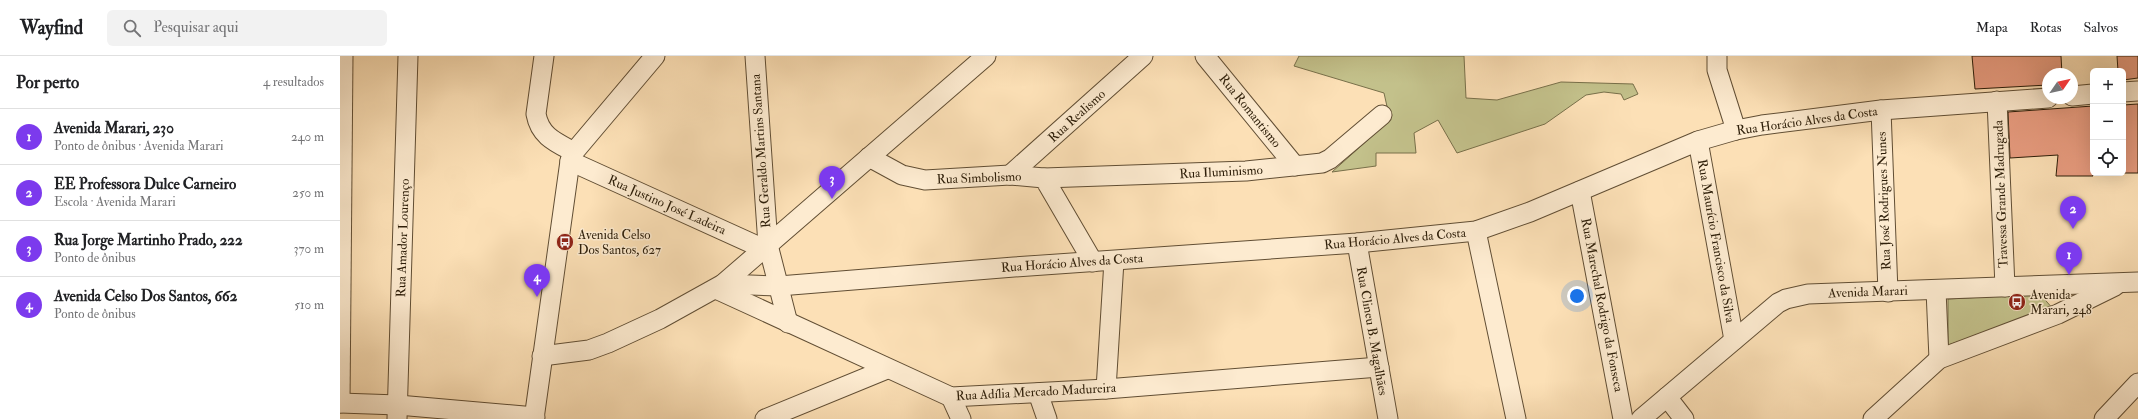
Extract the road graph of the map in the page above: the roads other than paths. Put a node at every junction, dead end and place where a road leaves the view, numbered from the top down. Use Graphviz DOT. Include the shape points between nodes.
graph roads {
  1 [pos="344,56"];
  2 [pos="408,56"];
  3 [pos="544,56"];
  4 [pos="655,56"];
  5 [pos="755,56"];
  6 [pos="986,56"];
  7 [pos="1143,56"];
  8 [pos="1205,56"];
  9 [pos="1717,56"];
  10 [pos="342,82"];
  11 [pos="2138,91"];
  12 [pos="2126,92"];
  13 [pos="2090,94"];
  14 [pos="2078,95"];
  15 [pos="2042,98"];
  16 [pos="1997,101"];
  17 [pos="1881,110"];
  18 [pos="1382,115"];
  19 [pos="1736,130"];
  20 [pos="1698,141"];
  21 [pos="572,157"];
  22 [pos="869,157"];
  23 [pos="1295,166"];
  24 [pos="1010,175"];
  25 [pos="1044,178"];
  26 [pos="1580,191"];
  27 [pos="1476,231"];
  28 [pos="1357,243"];
  29 [pos="766,247"];
  30 [pos="1114,261"];
  31 [pos="1093,262"];
  32 [pos="2130,282"];
  33 [pos="779,286"];
  34 [pos="720,287"];
  35 [pos="2005,287"];
  36 [pos="1936,290"];
  37 [pos="1888,292"];
  38 [pos="788,322"];
  39 [pos="1734,340"];
  40 [pos="542,356"];
  41 [pos="1939,359"];
  42 [pos="1379,367"];
  43 [pos="887,369"];
  44 [pos="2138,384"];
  45 [pos="1106,389"];
  46 [pos="1038,393"];
  47 [pos="951,397"];
  48 [pos="1667,398"];
  49 [pos="340,403"];
  50 [pos="398,412"];
  51 [pos="534,418"];
  52 [pos="765,419"];
  53 [pos="961,419"];
  54 [pos="1047,419"];
  55 [pos="1388,419"];
  56 [pos="1516,419"];
  57 [pos="1623,419"];
  58 [pos="1641,419"];
  59 [pos="1684,419"];
  60 [pos="1873,419"];
  61 [pos="2104,419"];
  1 -- 10 [label="street"];
  2 -- 50 [label="street, Rua Amador Lourenço"];
  3 -- 21 [label="street, Rua Justino José Ladeira" via="537,120 544,135"];
  4 -- 21 [label="street"];
  5 -- 29 [label="street, Rua Geraldo Martins Santana"];
  6 -- 22 [label="street"];
  7 -- 24 [label="street, Rua Realismo"];
  8 -- 23 [label="street, Rua Romantismo"];
  9 -- 19 [label="street" via="1717,70"];
  10 -- 49 [label="street"];
  11 -- 12 [label="street"];
  13 -- 14 [label="street"];
  15 -- 16 [label="street, Rua Horácio Alves da Costa"];
  16 -- 17 [label="street, Rua Horácio Alves da Costa"];
  16 -- 35 [label="street, Travessa Grande Madrugada"];
  17 -- 19 [label="street, Rua Horácio Alves da Costa" via="1762,124"];
  17 -- 37 [label="street, Rua José Rodrigues Nunes"];
  18 -- 23 [label="street, Rua Iluminismo" via="1330,159 1322,163"];
  19 -- 20 [label="street, Rua Horácio Alves da Costa"];
  20 -- 26 [label="street, Rua Horácio Alves da Costa"];
  20 -- 39 [label="street, Rua Maurício Francisco da Silva"];
  21 -- 29 [label="street, Rua Justino José Ladeira"];
  21 -- 40 [label="street"];
  22 -- 24 [label="street, Rua Simbolismo" via="902,175 925,180"];
  22 -- 29 [label="street"];
  23 -- 25 [label="street, Rua Iluminismo" via="1195,174"];
  24 -- 25 [label="street, Rua Simbolismo"];
  25 -- 31 [label="street"];
  26 -- 27 [label="street, Rua Horácio Alves da Costa"];
  26 -- 57 [label="street, Rua Marechal Rodrigo da Fonseca"];
  27 -- 28 [label="street, Rua Horácio Alves da Costa"];
  27 -- 56 [label="street"];
  28 -- 30 [label="street, Rua Horácio Alves da Costa"];
  28 -- 42 [label="street, Rua Clineu B. Magalhães"];
  29 -- 33 [label="street, Rua Geraldo Martins Santana"];
  29 -- 34 [label="street"];
  30 -- 31 [label="street, Rua Horácio Alves da Costa"];
  30 -- 45 [label="street"];
  31 -- 33 [label="street, Rua Horácio Alves da Costa"];
  32 -- 35 [label="street, Avenida Marari"];
  32 -- 41 [label="street" via="2058,314"];
  33 -- 34 [label="street, Rua Horácio Alves da Costa"];
  33 -- 38 [label="street, Rua Geraldo Martins Santana"];
  34 -- 38 [label="street, Rua Adília Mercado Madureira"];
  34 -- 40 [label="street" via="608,343 589,350"];
  35 -- 36 [label="street, Avenida Marari"];
  36 -- 37 [label="street, Avenida Marari"];
  36 -- 41 [label="street"];
  37 -- 39 [label="street, Avenida Marari" via="1808,294 1786,298"];
  38 -- 43 [label="street, Rua Adília Mercado Madureira"];
  39 -- 48 [label="street, Avenida Marari"];
  40 -- 51 [label="street"];
  41 -- 60 [label="street"];
  42 -- 45 [label="street, Rua Adília Mercado Madureira"];
  42 -- 55 [label="street, Rua Clineu B. Magalhães"];
  43 -- 47 [label="street, Rua Adília Mercado Madureira"];
  43 -- 52 [label="street"];
  44 -- 61 [label="street"];
  45 -- 46 [label="street, Rua Adília Mercado Madureira"];
  46 -- 47 [label="street, Rua Adília Mercado Madureira"];
  46 -- 54 [label="street"];
  47 -- 53 [label="street"];
  48 -- 58 [label="street, Avenida Marari"];
  48 -- 59 [label="street"];
  49 -- 50 [label="street"];
  50 -- 51 [label="street"];
}
